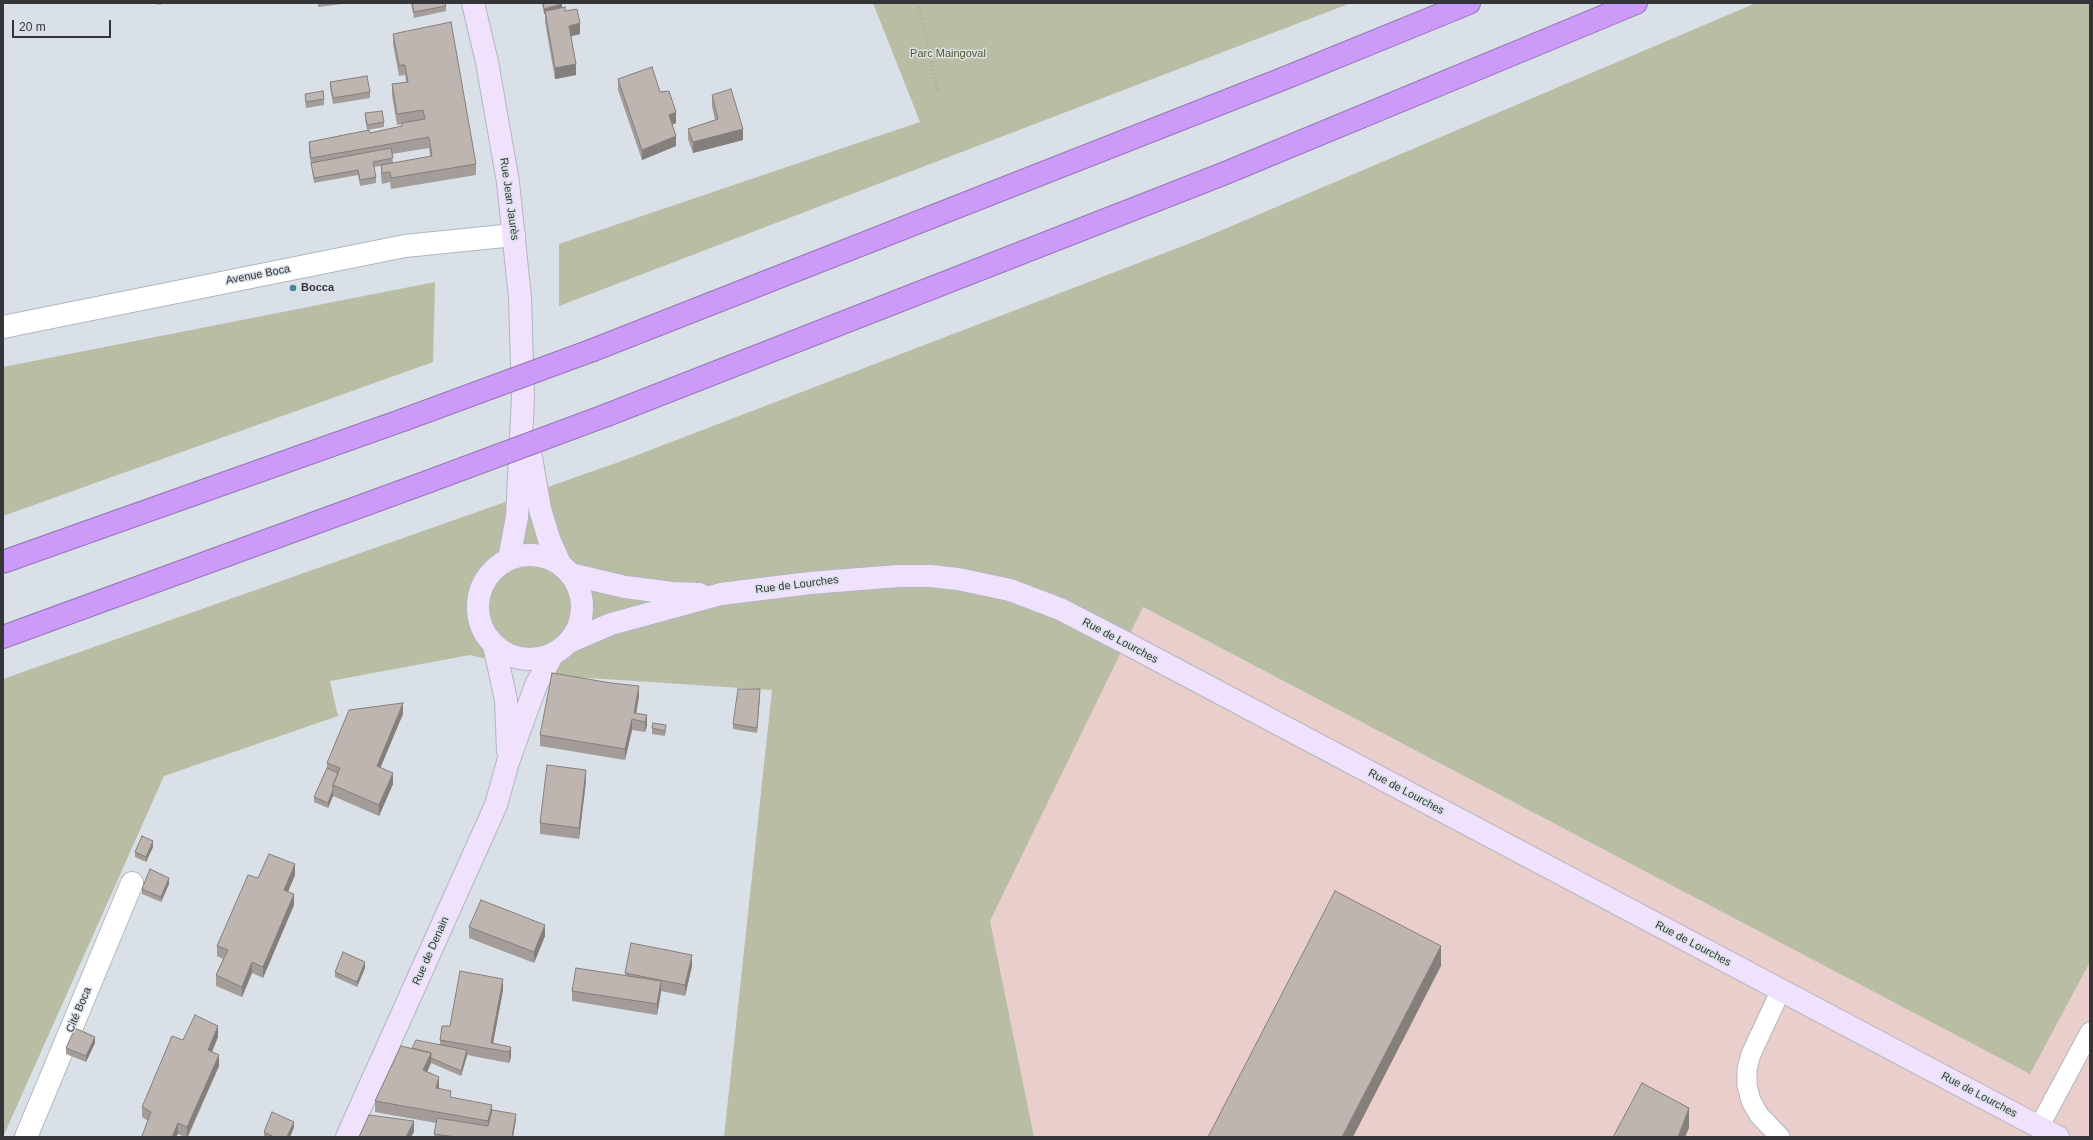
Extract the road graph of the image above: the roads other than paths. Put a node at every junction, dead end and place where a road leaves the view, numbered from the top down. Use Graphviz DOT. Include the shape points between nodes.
graph roads {
  1 [pos="473,3"];
  2 [pos="1469,3"];
  3 [pos="1636,3"];
  4 [pos="514,235"];
  5 [pos="3,327"];
  6 [pos="523,398"];
  7 [pos="509,559"];
  8 [pos="3,562"];
  9 [pos="565,569"];
  10 [pos="721,594"];
  11 [pos="3,638"];
  12 [pos="494,645"];
  13 [pos="561,648"];
  14 [pos="508,762"];
  15 [pos="132,883"];
  16 [pos="1781,990"];
  17 [pos="2090,1032"];
  18 [pos="2048,1132"];
  19 [pos="26,1137"];
  20 [pos="347,1137"];
  21 [pos="1780,1137"];
  1 -- 4 [label="street, Rue Jean Jaurès" via="494,98"];
  2 -- 8 [label="highway, bridge" via="1270,84 593,350"];
  3 -- 11 [label="highway, bridge" via="1223,174 607,415"];
  4 -- 5 [label="street, Avenue Boca" via="405,246"];
  4 -- 6 [label="street, Rue Jean Jaurès" via="520,298"];
  6 -- 7 [label="street, Rue Jean Jaurès" via="518,504"];
  6 -- 9 [label="street, Rue Jean Jaurès" via="536,490 544,524"];
  7 -- 9 [label="street" via="531,555 546,557"];
  7 -- 12 [label="street" via="490,573 479,594 481,626"];
  9 -- 10 [label="street, Rue de Lourches" via="625,587 648,591"];
  9 -- 13 [label="street" via="579,588 582,604 578,628"];
  10 -- 13 [label="street, Rue de Lourches" via="611,624"];
  10 -- 16 [label="street, Rue de Lourches" via="842,579 930,576 985,583 1038,600 1124,642"];
  12 -- 13 [label="street" via="507,654 522,659 538,659"];
  12 -- 14 [label="street, Rue de Denain" via="506,700"];
  13 -- 14 [label="street, Rue de Denain" via="536,685"];
  14 -- 20 [label="street, Rue de Denain" via="496,805"];
  15 -- 19 [label="street, Cité Boca"];
  16 -- 18 [label="street, Rue de Lourches"];
  16 -- 21 [label="lane" via="1751,1054 1747,1069 1751,1102 1759,1115"];
  17 -- 18 [label="lane"];
}
